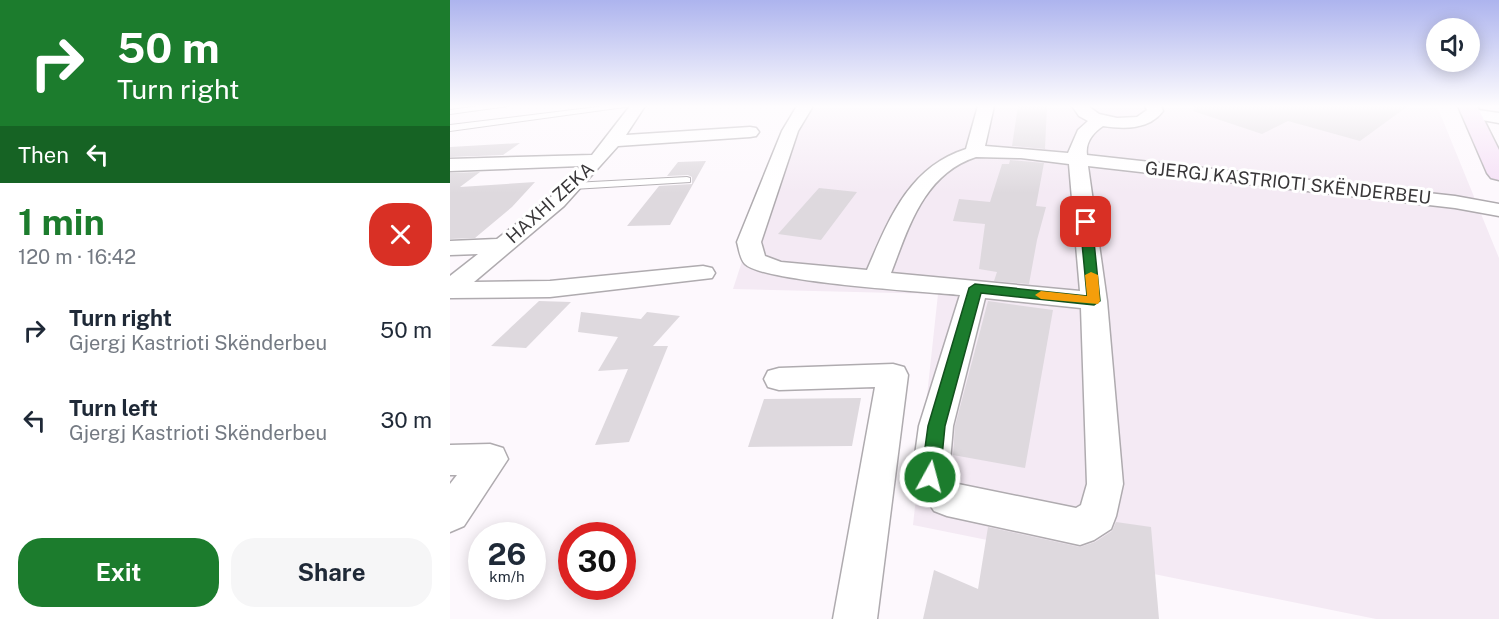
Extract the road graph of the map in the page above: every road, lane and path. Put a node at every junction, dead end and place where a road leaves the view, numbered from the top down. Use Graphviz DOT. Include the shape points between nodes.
graph roads {
  1 [pos="618,135"];
  2 [pos="706,135"];
  3 [pos="789,135"];
  4 [pos="978,135"];
  5 [pos="1083,135"];
  6 [pos="1130,135"];
  7 [pos="1481,135"];
  8 [pos="614,141"];
  9 [pos="1139,151"];
  10 [pos="974,152"];
  11 [pos="598,160"];
  12 [pos="1077,160"];
  13 [pos="450,165"];
  14 [pos="1499,173"];
  15 [pos="687,180"];
  16 [pos="573,186"];
  17 [pos="1499,210"];
  18 [pos="502,246"];
  19 [pos="450,248"];
  20 [pos="703,273"];
  21 [pos="876,280"];
  22 [pos="975,288"];
  23 [pos="450,290"];
  24 [pos="1094,301"];
  25 [pos="779,379"];
  26 [pos="450,460"];
  27 [pos="450,514"];
  28 [pos="855,619"];
  1 -- 8 [label="street, HAXHI ZEKA"];
  2 -- 8 [label="street"];
  3 -- 21 [label="street" via="749,242 754,260 777,269"];
  4 -- 10 [label="street"];
  5 -- 12 [label="street"];
  6 -- 9 [label="street"];
  7 -- 14 [label="street"];
  8 -- 11 [label="street, HAXHI ZEKA"];
  9 -- 12 [label="street, GJERGJ KASTRIOTI SKËNDERBEU"];
  9 -- 17 [label="street, GJERGJ KASTRIOTI SKËNDERBEU"];
  10 -- 12 [label="street, GJERGJ KASTRIOTI SKËNDERBEU"];
  10 -- 21 [label="street, GJERGJ KASTRIOTI SKËNDERBEU" via="951,160 925,181 901,219"];
  11 -- 13 [label="street"];
  11 -- 16 [label="street, HAXHI ZEKA"];
  12 -- 24 [label="street"];
  15 -- 16 [label="lane"];
  16 -- 18 [label="street, HAXHI ZEKA"];
  18 -- 19 [label="street"];
  18 -- 23 [label="street, HAXHI ZEKA"];
  20 -- 23 [label="street, HAXHI ZEKA" via="550,289"];
  21 -- 22 [label="street"];
  22 -- 24 [label="street"];
  22 -- 24 [label="street" via="936,426 930,477 947,499 1080,526 1097,516 1105,484"];
  25 -- 28 [label="street" via="893,375"];
  26 -- 27 [label="street" via="490,459"];
}
